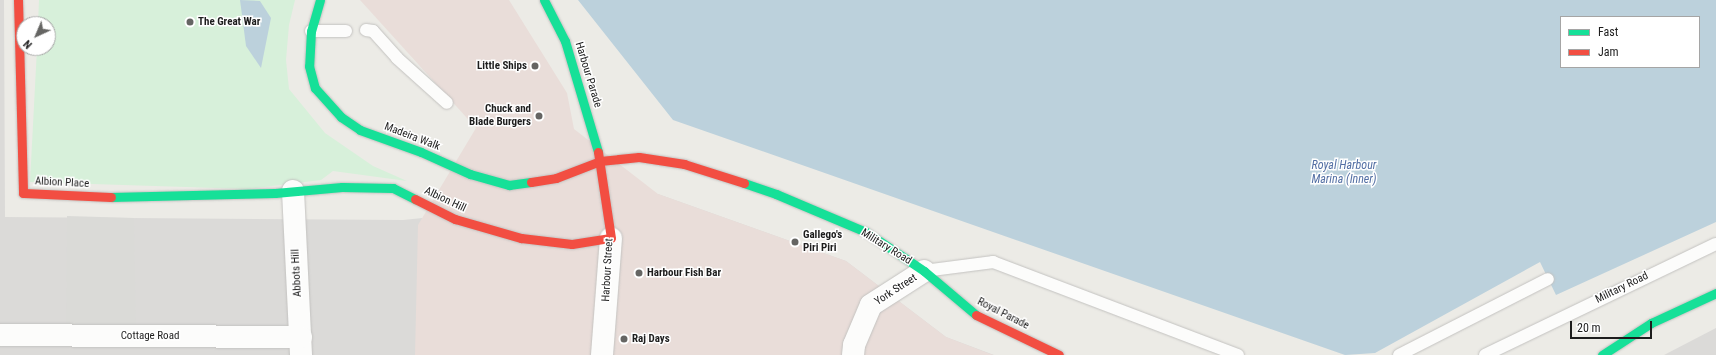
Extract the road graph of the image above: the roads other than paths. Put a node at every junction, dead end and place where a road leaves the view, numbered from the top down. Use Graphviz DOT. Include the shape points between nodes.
graph roads {
  1 [pos="18,0"];
  2 [pos="320,0"];
  3 [pos="544,0"];
  4 [pos="366,30"];
  5 [pos="311,31"];
  6 [pos="346,31"];
  7 [pos="447,104"];
  8 [pos="600,161"];
  9 [pos="293,191"];
  10 [pos="611,238"];
  11 [pos="1716,244"];
  12 [pos="924,271"];
  13 [pos="1548,279"];
  14 [pos="1716,294"];
  15 [pos="0,335"];
  16 [pos="301,346"];
  17 [pos="602,355"];
  18 [pos="853,355"];
  19 [pos="1059,355"];
  20 [pos="1238,355"];
  21 [pos="1400,355"];
  22 [pos="1485,355"];
  23 [pos="1602,355"];
  1 -- 9 [label="main road, Albion Place" via="23,192 100,197"];
  2 -- 5 [label="main road, Madeira Walk"];
  3 -- 8 [label="main road, Harbour Parade" via="565,41 585,102"];
  4 -- 7 [label="lane" via="373,31 397,58"];
  5 -- 6 [label="lane"];
  5 -- 8 [label="main road, Madeira Walk" via="309,66 315,88 342,117 360,130 421,152 470,174 510,185 556,178"];
  8 -- 10 [label="main road, Harbour Street"];
  8 -- 12 [label="main road, Military Road" via="639,157 684,164 776,194 866,232"];
  9 -- 10 [label="main road, Albion Hill" via="342,187 393,188 455,219 521,238 572,244"];
  9 -- 16 [label="street, Abbots Hill"];
  10 -- 17 [label="street, Harbour Street"];
  11 -- 22 [label="lane, Military Road"];
  12 -- 18 [label="street, York Street" via="871,305 854,345"];
  12 -- 19 [label="main road, Royal Parade" via="971,313"];
  12 -- 20 [label="lane" via="993,262"];
  13 -- 21 [label="lane"];
  14 -- 23 [label="main road" via="1651,323"];
  15 -- 16 [label="street, Cottage Road"];
}
